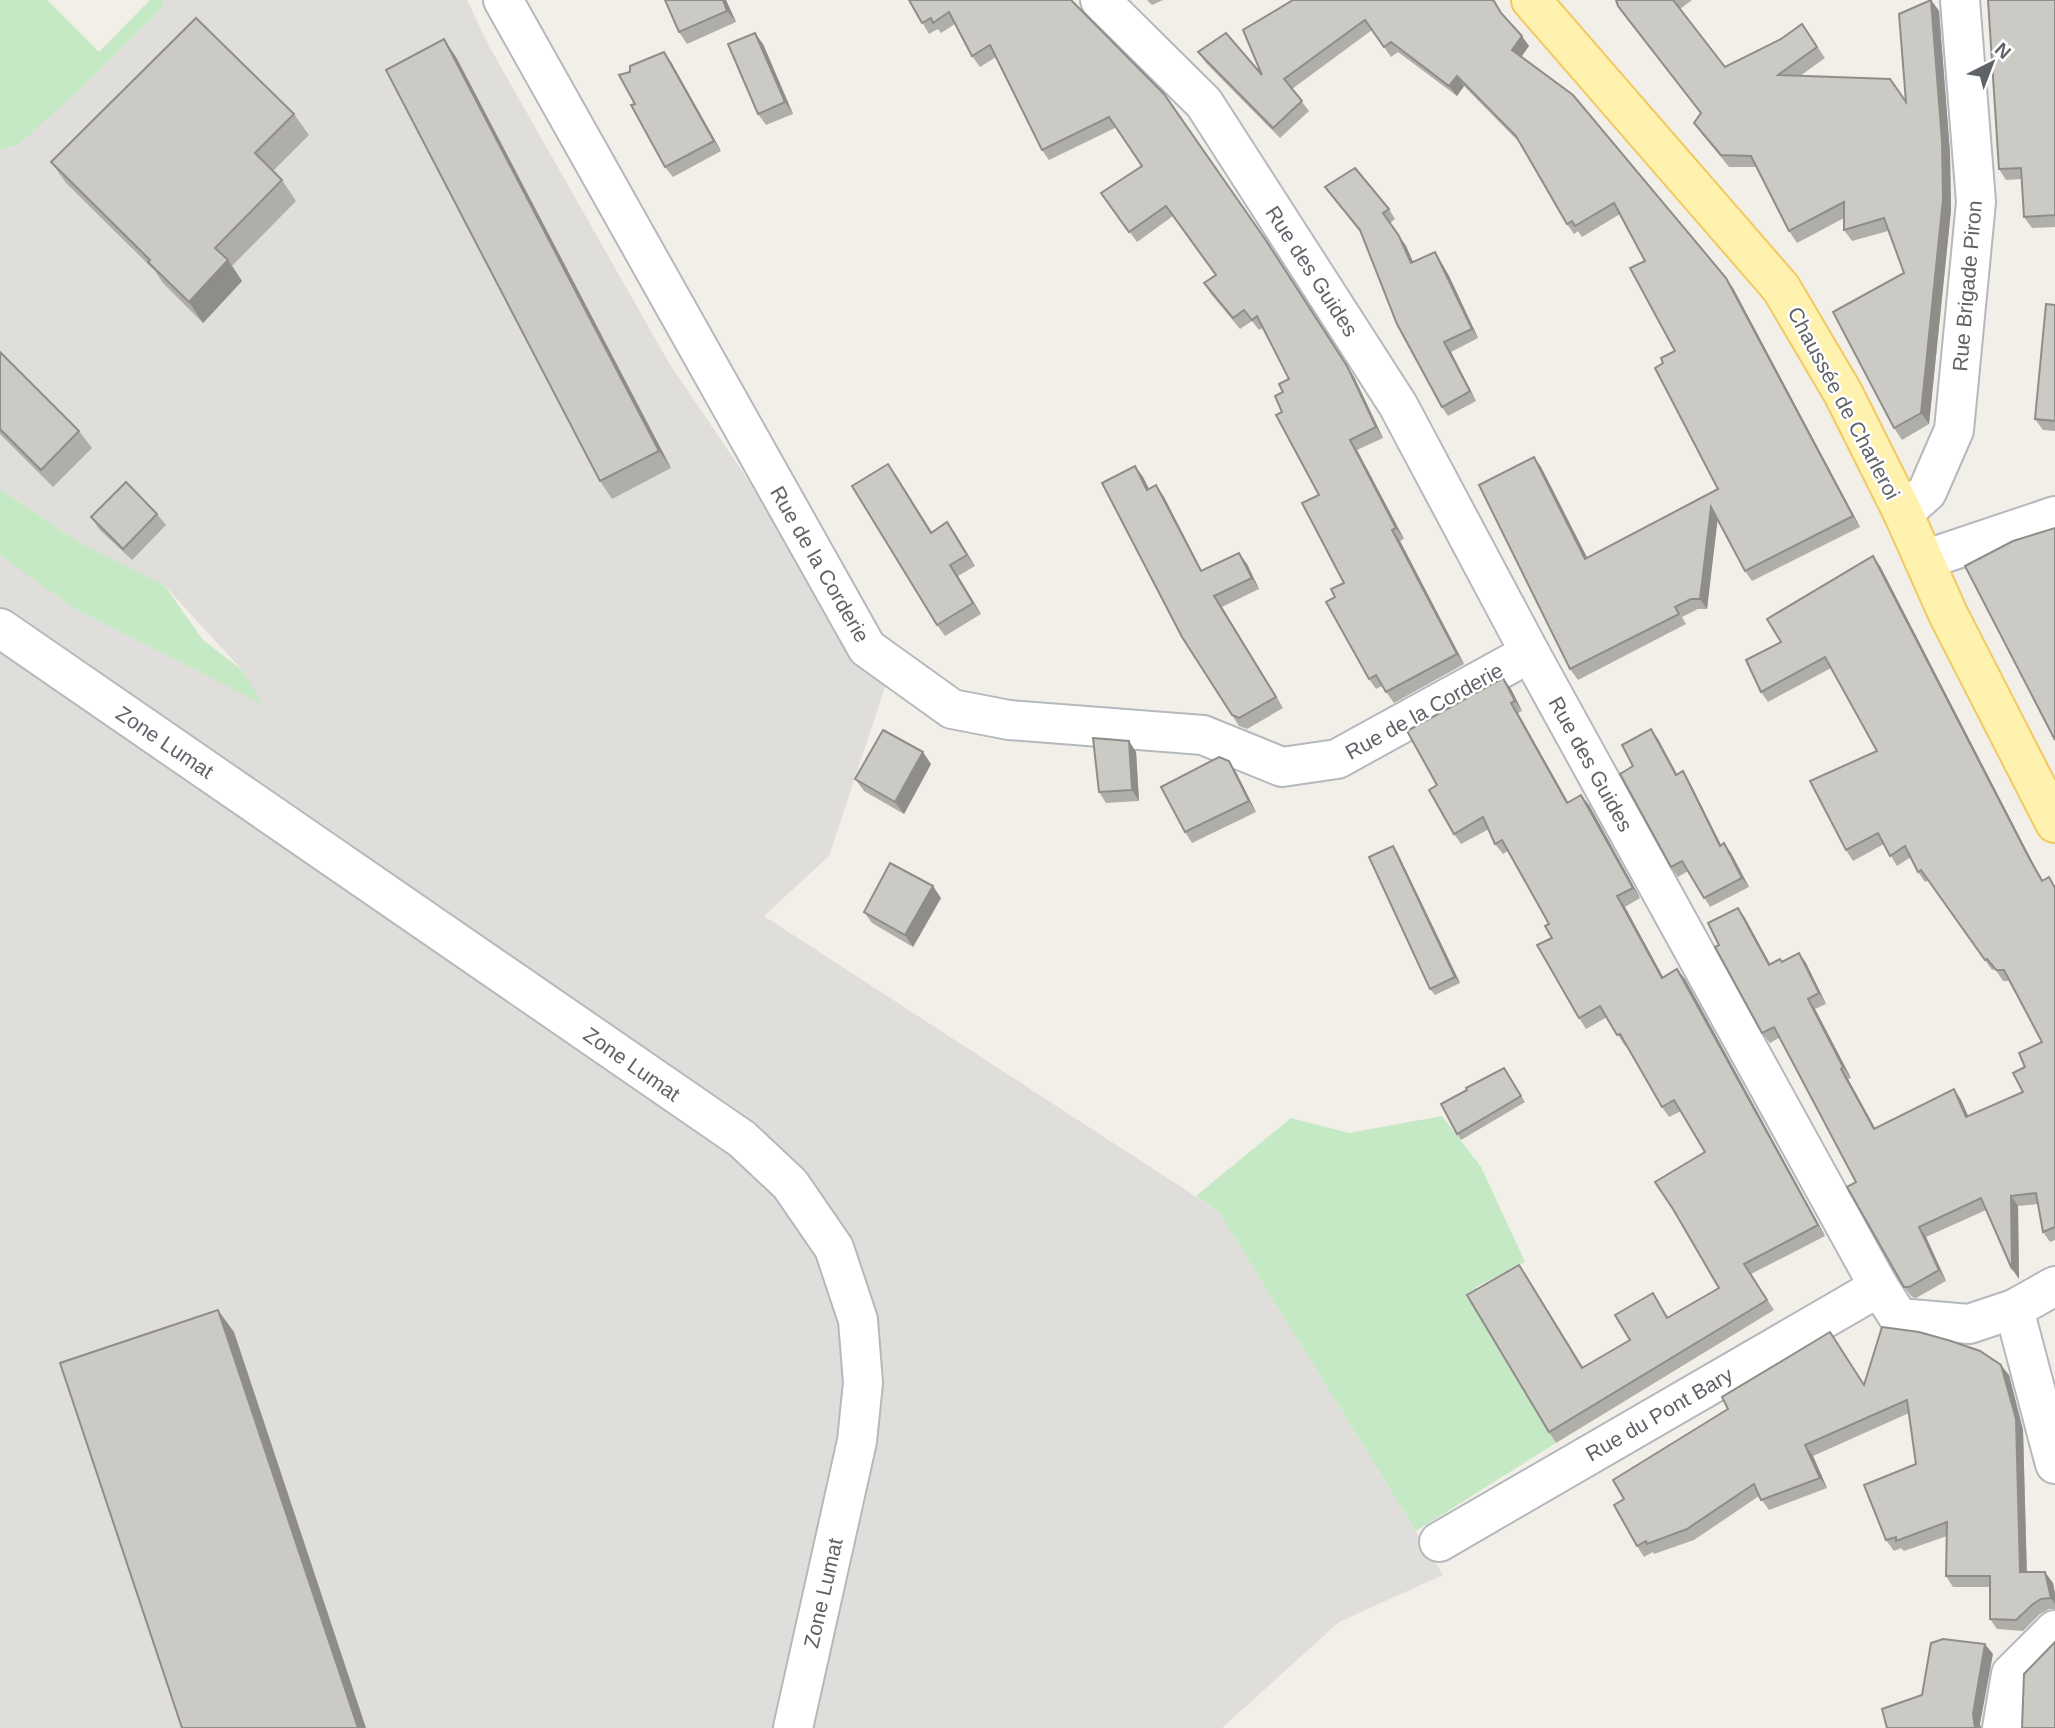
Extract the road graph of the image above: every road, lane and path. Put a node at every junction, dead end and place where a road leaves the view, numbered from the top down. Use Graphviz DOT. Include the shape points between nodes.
graph roads {
  1 [pos="503,0"];
  2 [pos="1100,0"];
  3 [pos="1531,0"];
  4 [pos="1960,0"];
  5 [pos="1903,513"];
  6 [pos="2055,516"];
  7 [pos="1924,560"];
  8 [pos="0,628"];
  9 [pos="1530,653"];
  10 [pos="2055,822"];
  11 [pos="2055,1286"];
  12 [pos="1879,1287"];
  13 [pos="2014,1309"];
  14 [pos="2055,1464"];
  15 [pos="1439,1542"];
  16 [pos="2055,1630"];
  17 [pos="793,1728"];
  18 [pos="2002,1728"];
  1 -- 9 [label="street, Rue de la Corderie" via="867,648 953,709 1009,720 1203,735 1282,766 1336,759"];
  2 -- 9 [label="street, Rue des Guides" via="1204,103 1398,405"];
  3 -- 5 [label="main road, Chaussée de Charleroi" via="1781,288 1843,393"];
  4 -- 5 [label="street, Rue Brigade Piron" via="1976,202 1954,430 1927,492"];
  5 -- 7 [label="main road, Chaussée de Charleroi"];
  6 -- 7 [label="street"];
  7 -- 10 [label="main road, Chaussée de Charleroi"];
  8 -- 17 [label="street, Zone Lumat" via="742,1139 790,1184 834,1248 858,1320 863,1383 857,1441"];
  9 -- 12 [label="street, Rue des Guides"];
  11 -- 13 [label="street"];
  12 -- 13 [label="street, Rue des Guides" via="1899,1318 1969,1324"];
  12 -- 15 [label="street, Rue du Pont Bary"];
  13 -- 14 [label="street"];
  16 -- 18 [label="street" via="2011,1674"];
}
